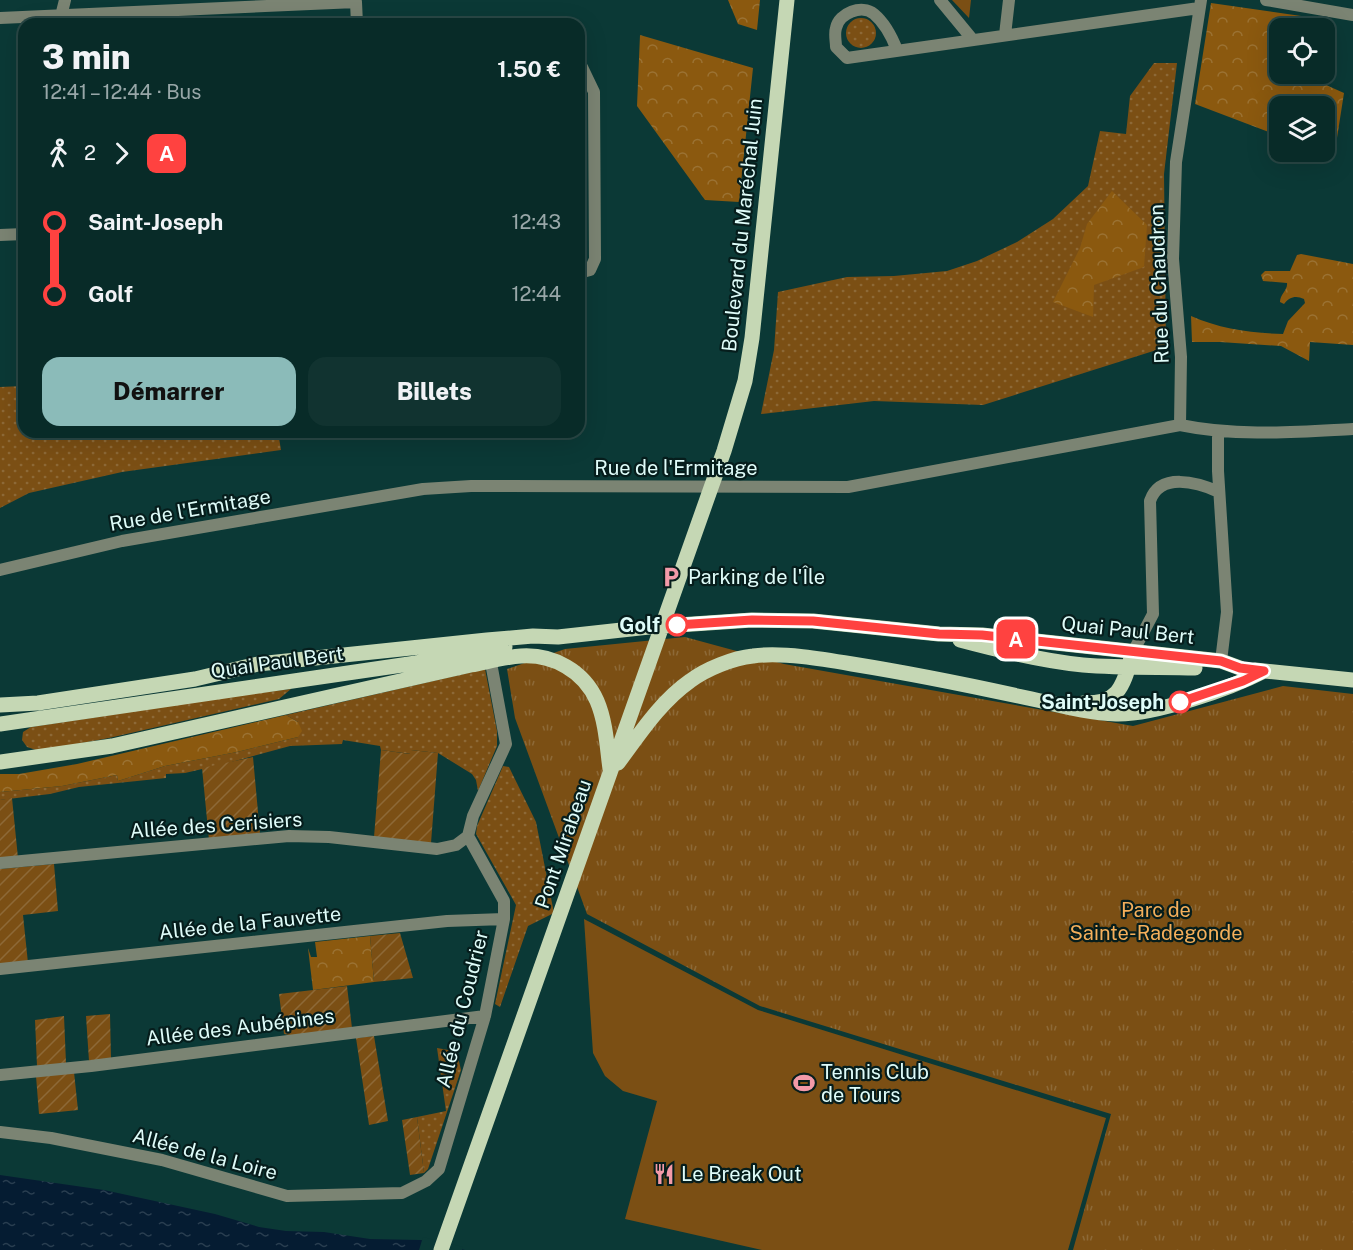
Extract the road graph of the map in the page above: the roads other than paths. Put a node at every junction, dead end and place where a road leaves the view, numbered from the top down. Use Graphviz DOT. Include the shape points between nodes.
graph roads {
  1 [pos="65,0"];
  2 [pos="787,0"];
  3 [pos="940,0"];
  4 [pos="1009,0"];
  5 [pos="1266,0"];
  6 [pos="356,1"];
  7 [pos="262,3"];
  8 [pos="1200,4"];
  9 [pos="1353,15"];
  10 [pos="61,16"];
  11 [pos="0,18"];
  12 [pos="357,18"];
  13 [pos="1005,35"];
  14 [pos="973,40"];
  15 [pos="897,50"];
  16 [pos="585,73"];
  17 [pos="18,234"];
  18 [pos="0,235"];
  19 [pos="585,271"];
  20 [pos="1180,425"];
  21 [pos="1353,429"];
  22 [pos="1218,432"];
  23 [pos="724,451"];
  24 [pos="1219,492"];
  25 [pos="0,570"];
  26 [pos="488,645"];
  27 [pos="1131,660"];
  28 [pos="1221,661"];
  29 [pos="1240,668"];
  30 [pos="1264,671"];
  31 [pos="1353,681"];
  32 [pos="1026,697"];
  33 [pos="38,703"];
  34 [pos="0,705"];
  35 [pos="0,724"];
  36 [pos="0,747"];
  37 [pos="5,762"];
  38 [pos="610,772"];
  39 [pos="468,836"];
  40 [pos="0,863"];
  41 [pos="504,919"];
  42 [pos="0,969"];
  43 [pos="485,1016"];
  44 [pos="0,1075"];
  45 [pos="0,1132"];
  46 [pos="402,1193"];
  47 [pos="441,1250"];
  1 -- 10 [label="street"];
  2 -- 23 [label="main road, Boulevard du Maréchal Juin" via="752,338 745,381"];
  3 -- 14 [label="street"];
  4 -- 13 [label="street"];
  5 -- 9 [label="street"];
  6 -- 7 [label="street"];
  6 -- 12 [label="street"];
  7 -- 10 [label="street"];
  8 -- 13 [label="street"];
  8 -- 20 [label="street, Rue du Chaudron" via="1176,162 1173,259 1181,357"];
  10 -- 11 [label="street"];
  13 -- 14 [label="street"];
  14 -- 15 [label="street"];
  15 -- 15 [label="street" via="892,35 873,13 860,9 838,21 836,47 847,58"];
  16 -- 19 [label="street" via="594,92 594,259 590,270"];
  17 -- 18 [label="street"];
  20 -- 22 [label="street, Rue de l'Ermitage"];
  20 -- 25 [label="street, Rue de l'Ermitage" via="848,487 423,489 122,541"];
  21 -- 22 [label="street, Rue de l'Ermitage"];
  22 -- 24 [label="street"];
  23 -- 38 [label="main road, Pont Mirabeau"];
  24 -- 27 [label="street" via="1201,484 1177,482 1164,483 1154,490 1150,501 1153,614"];
  24 -- 28 [label="street" via="1227,612"];
  26 -- 27 [label="main road, Quai Paul Bert" via="532,636 649,627 813,621 939,634 1016,655 1071,663"];
  26 -- 33 [label="main road, Quai Paul Bert" via="258,664 195,679"];
  26 -- 35 [label="main road, Quai Paul Bert" via="416,663"];
  26 -- 39 [label="street" via="506,744 473,816"];
  27 -- 28 [label="main road, Quai Paul Bert"];
  27 -- 29 [label="main road, Quai Paul Bert"];
  27 -- 32 [label="main road" via="1120,689 1102,702"];
  28 -- 29 [label="main road, Quai Paul Bert"];
  29 -- 30 [label="main road, Quai Paul Bert"];
  30 -- 31 [label="main road, Quai Paul Bert"];
  30 -- 32 [label="main road" via="1212,692 1137,713 1101,713"];
  32 -- 38 [label="main road" via="822,659 753,656 690,681 659,710"];
  33 -- 34 [label="main road, Quai Paul Bert"];
  33 -- 35 [label="main road" via="5,716"];
  36 -- 37 [label="main road"];
  37 -- 38 [label="main road" via="112,746 471,665 539,656 563,663 581,677 597,700"];
  38 -- 47 [label="main road, Pont Mirabeau"];
  39 -- 40 [label="street, Allée des Cerisiers" via="456,845 437,849 289,836"];
  39 -- 41 [label="street, Allée du Coudrier" via="504,901"];
  41 -- 42 [label="street, Allée de la Fauvette" via="447,921"];
  41 -- 43 [label="street, Allée du Coudrier"];
  43 -- 44 [label="street, Allée des Aubépines"];
  43 -- 46 [label="street, Allée du Coudrier" via="439,1169"];
  45 -- 46 [label="street, Allée de la Loire" via="162,1160 287,1196"];
}
